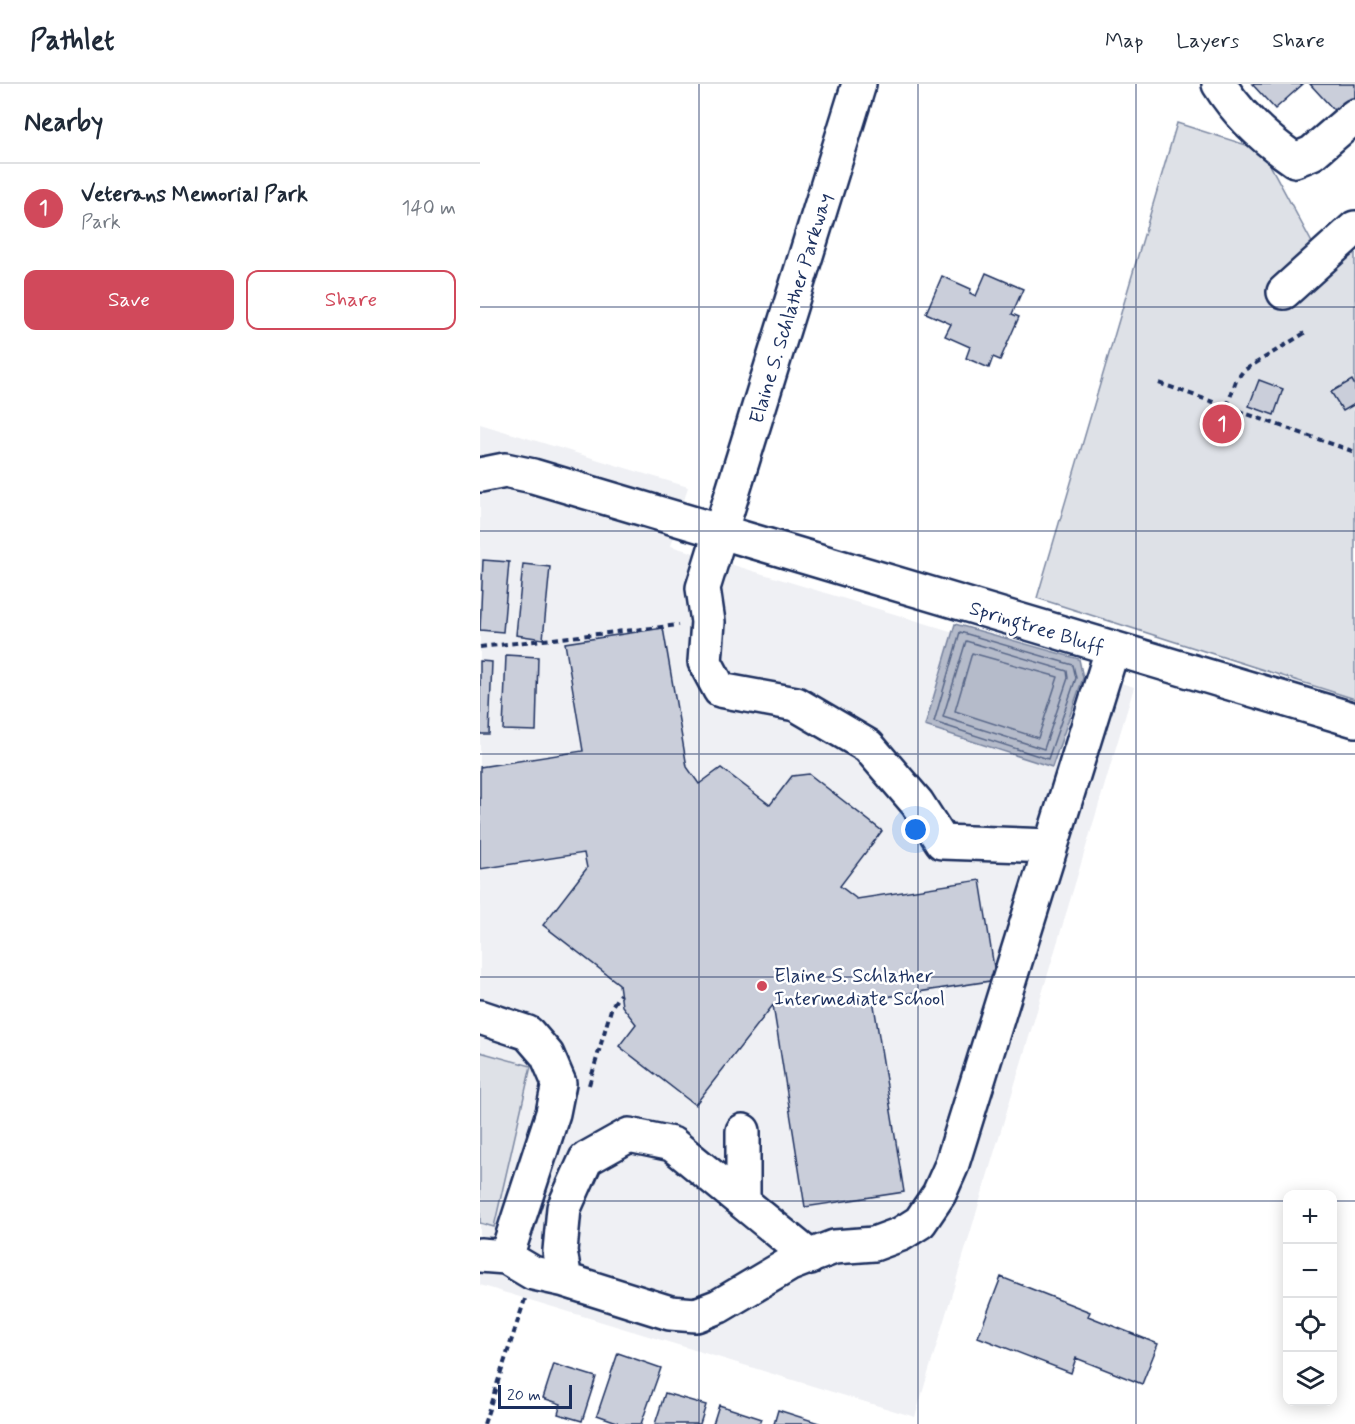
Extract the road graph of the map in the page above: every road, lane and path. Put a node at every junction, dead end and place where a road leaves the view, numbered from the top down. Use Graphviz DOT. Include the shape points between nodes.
graph roads {
  1 [pos="859,84"];
  2 [pos="1219,84"];
  3 [pos="1355,116"];
  4 [pos="1355,228"];
  5 [pos="1284,292"];
  6 [pos="1308,331"];
  7 [pos="1160,383"];
  8 [pos="1227,406"];
  9 [pos="1355,452"];
  10 [pos="480,475"];
  11 [pos="720,531"];
  12 [pos="708,622"];
  13 [pos="480,647"];
  14 [pos="1112,650"];
  15 [pos="1355,720"];
  16 [pos="1051,846"];
  17 [pos="480,1017"];
  18 [pos="743,1131"];
  19 [pos="743,1201"];
  20 [pos="493,1256"];
  21 [pos="810,1257"];
  22 [pos="565,1280"];
  1 -- 11 [label="street, Elaine S. Schlather Parkway"];
  2 -- 3 [label="street" via="1234,106 1295,160 1312,153"];
  4 -- 5 [label="street"];
  6 -- 8 [label="path" via="1243,370"];
  7 -- 8 [label="path"];
  8 -- 9 [label="path"];
  10 -- 11 [label="street, Springtree Bluff" via="505,470 533,476"];
  11 -- 12 [label="street, Elaine S. Schlather Parkway" via="703,588"];
  11 -- 14 [label="street, Springtree Bluff"];
  12 -- 13 [label="path"];
  12 -- 16 [label="street, Elaine S. Schlather Parkway" via="705,662 720,690 796,704 868,746 917,803 942,842"];
  14 -- 15 [label="street, Springtree Bluff"];
  14 -- 16 [label="street"];
  16 -- 21 [label="street" via="951,1167 939,1194 920,1222 901,1234 874,1244 834,1247"];
  17 -- 20 [label="street" via="528,1033 548,1055 559,1083 554,1113"];
  18 -- 19 [label="street"];
  19 -- 21 [label="street"];
  19 -- 22 [label="street" via="672,1144 629,1135 586,1159 564,1208 560,1251"];
  20 -- 22 [label="street" via="533,1273"];
  21 -- 22 [label="street" via="696,1315 670,1313"];
}
